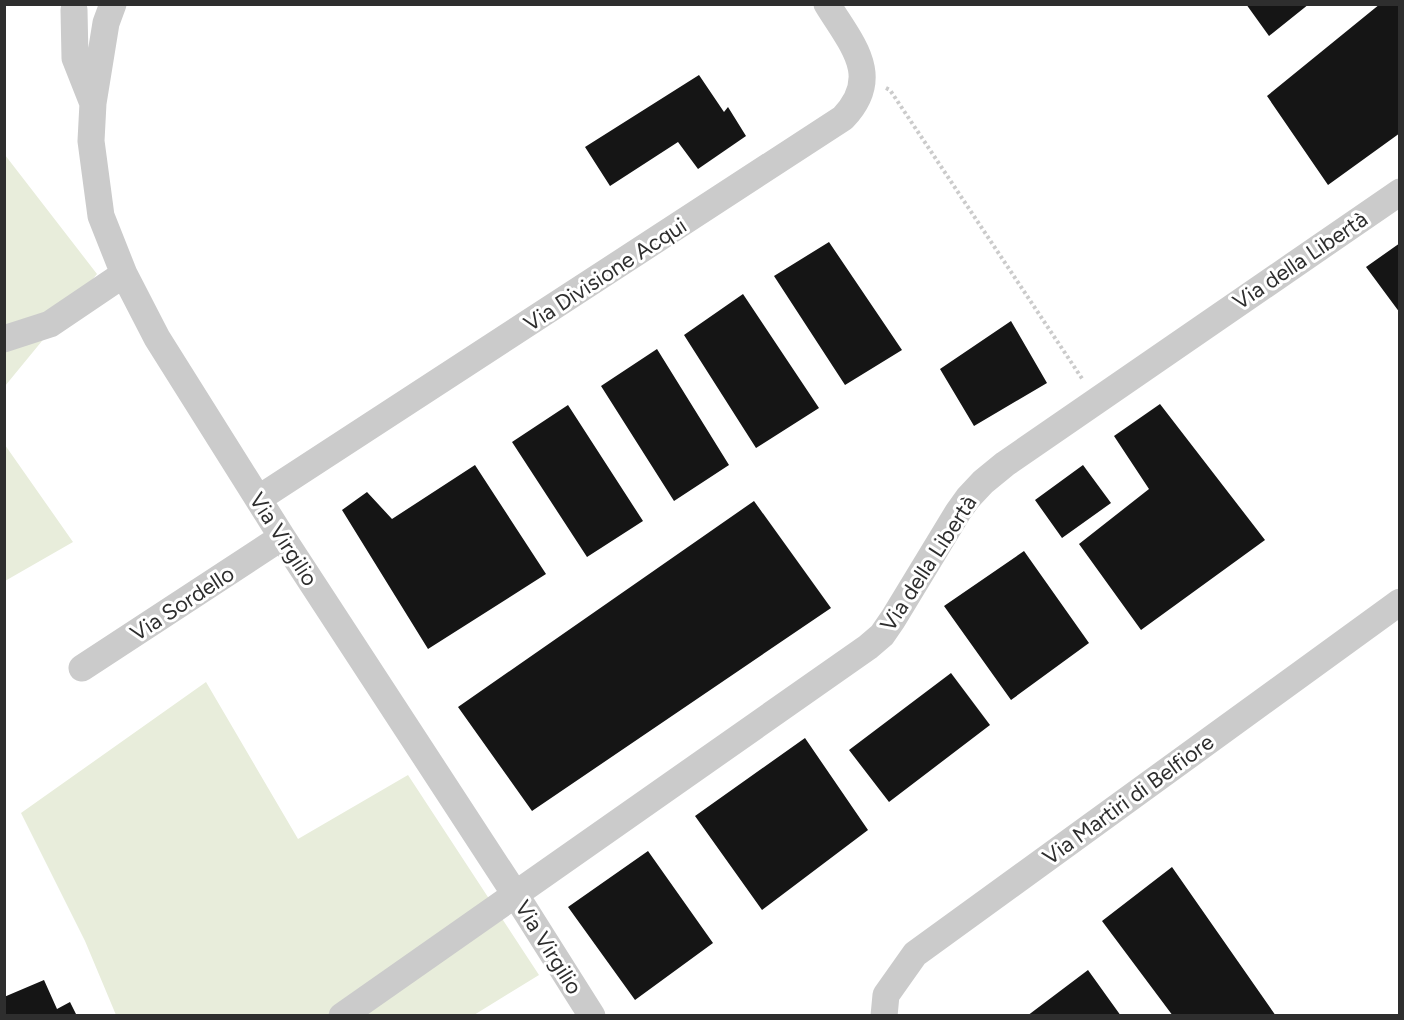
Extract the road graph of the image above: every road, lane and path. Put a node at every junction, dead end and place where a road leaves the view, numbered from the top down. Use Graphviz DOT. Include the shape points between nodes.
graph roads {
  1 [pos="827,4"];
  2 [pos="74,7"];
  3 [pos="109,14"];
  4 [pos="863,79"];
  5 [pos="93,103"];
  6 [pos="1400,192"];
  7 [pos="124,274"];
  8 [pos="4,339"];
  9 [pos="1097,399"];
  10 [pos="258,499"];
  11 [pos="282,537"];
  12 [pos="1400,602"];
  13 [pos="82,668"];
  14 [pos="515,894"];
  15 [pos="342,1016"];
  16 [pos="592,1016"];
  17 [pos="884,1016"];
  1 -- 4 [label="street" via="854,49"];
  2 -- 3 [label="street, Via Virgilio"];
  2 -- 5 [label="street" via="75,58"];
  3 -- 5 [label="street, Via Virgilio"];
  4 -- 9 [label="path" via="890,90"];
  4 -- 10 [label="street, Via Divisione Acqui" via="853,108 843,118"];
  5 -- 7 [label="street, Via Virgilio" via="91,141 101,216"];
  6 -- 9 [label="street, Via della Libertà"];
  7 -- 8 [label="street" via="50,324"];
  7 -- 10 [label="street, Via Virgilio" via="158,338"];
  9 -- 14 [label="street, Via della Libertà" via="1005,464 968,498 893,619 868,647"];
  10 -- 11 [label="street, Via Virgilio"];
  11 -- 13 [label="street, Via Sordello"];
  11 -- 14 [label="street, Via Virgilio"];
  12 -- 17 [label="street, Via Martiri di Belfiore" via="915,954 886,995"];
  14 -- 15 [label="street, Via della Libertà"];
  14 -- 16 [label="street, Via Virgilio"];
}
